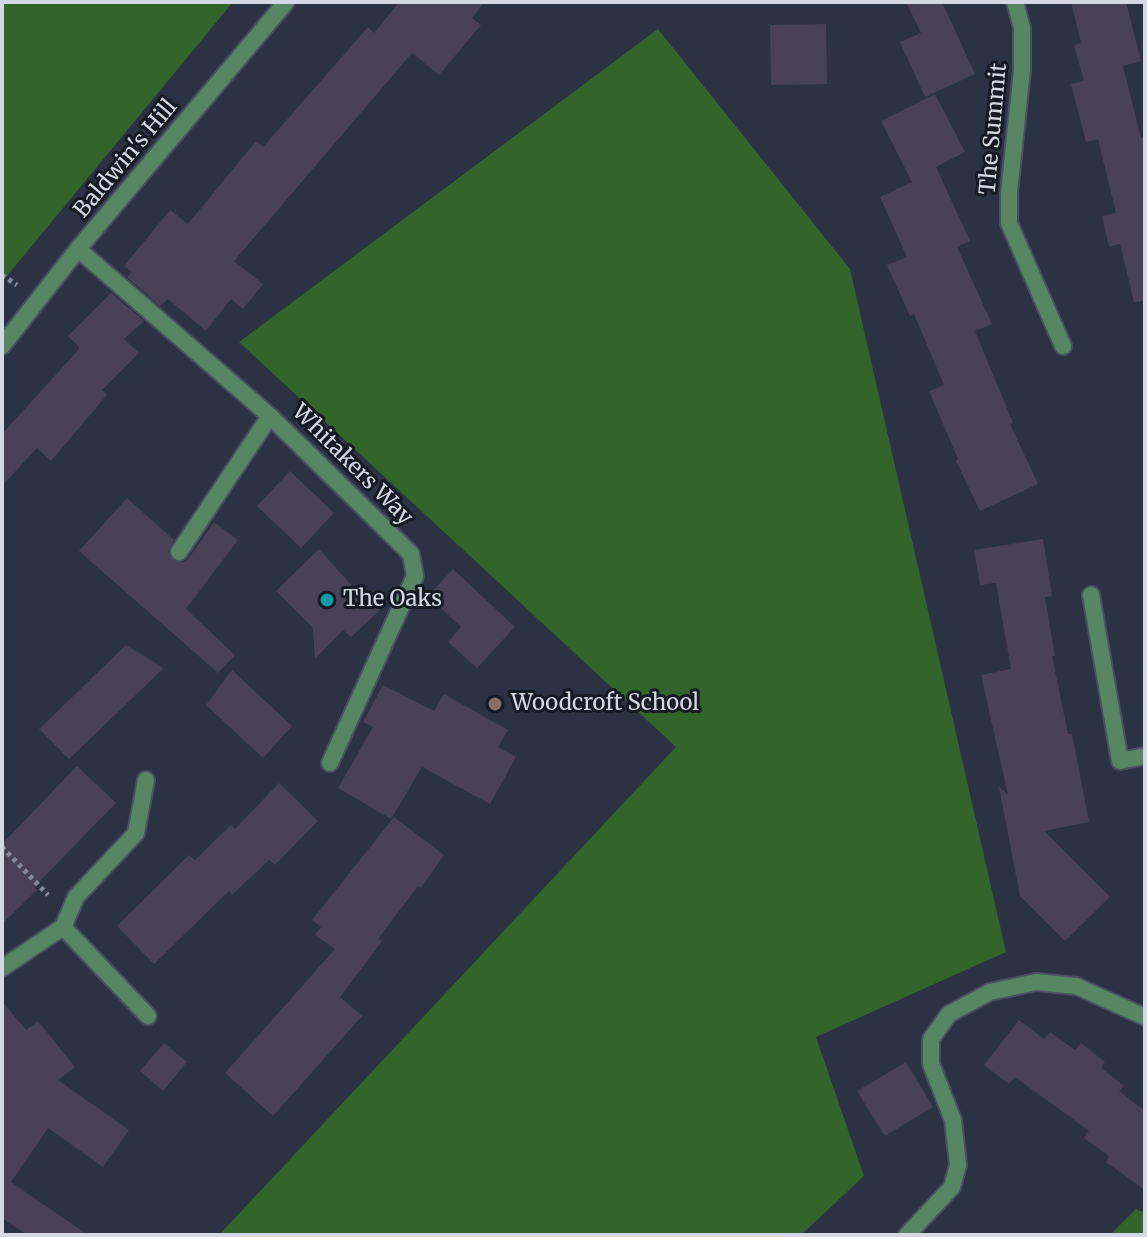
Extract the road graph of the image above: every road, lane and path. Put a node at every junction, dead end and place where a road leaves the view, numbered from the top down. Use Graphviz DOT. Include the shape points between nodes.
graph roads {
  1 [pos="286,2"];
  2 [pos="1015,2"];
  3 [pos="78,249"];
  4 [pos="2,346"];
  5 [pos="1063,346"];
  6 [pos="270,416"];
  7 [pos="179,552"];
  8 [pos="1091,595"];
  9 [pos="1145,756"];
  10 [pos="330,763"];
  11 [pos="146,780"];
  12 [pos="2,847"];
  13 [pos="65,922"];
  14 [pos="2,968"];
  15 [pos="148,1016"];
  16 [pos="1145,1017"];
  17 [pos="907,1235"];
  1 -- 3 [label="street, Baldwin's Hill"];
  2 -- 5 [label="street, The Summit" via="1022,28 1022,70 1009,223"];
  3 -- 4 [label="street, Baldwin's Hill"];
  3 -- 6 [label="street, Whitakers Way"];
  6 -- 7 [label="street, Whitakers Way"];
  6 -- 10 [label="street, Whitakers Way" via="411,554 415,576"];
  8 -- 9 [label="street" via="1120,761"];
  11 -- 13 [label="street" via="136,833 76,897"];
  12 -- 13 [label="path"];
  13 -- 14 [label="street"];
  13 -- 15 [label="street"];
  16 -- 17 [label="street" via="1076,986 1036,982 990,992 949,1014 931,1039 931,1064 953,1120 958,1165 952,1187"];
}
